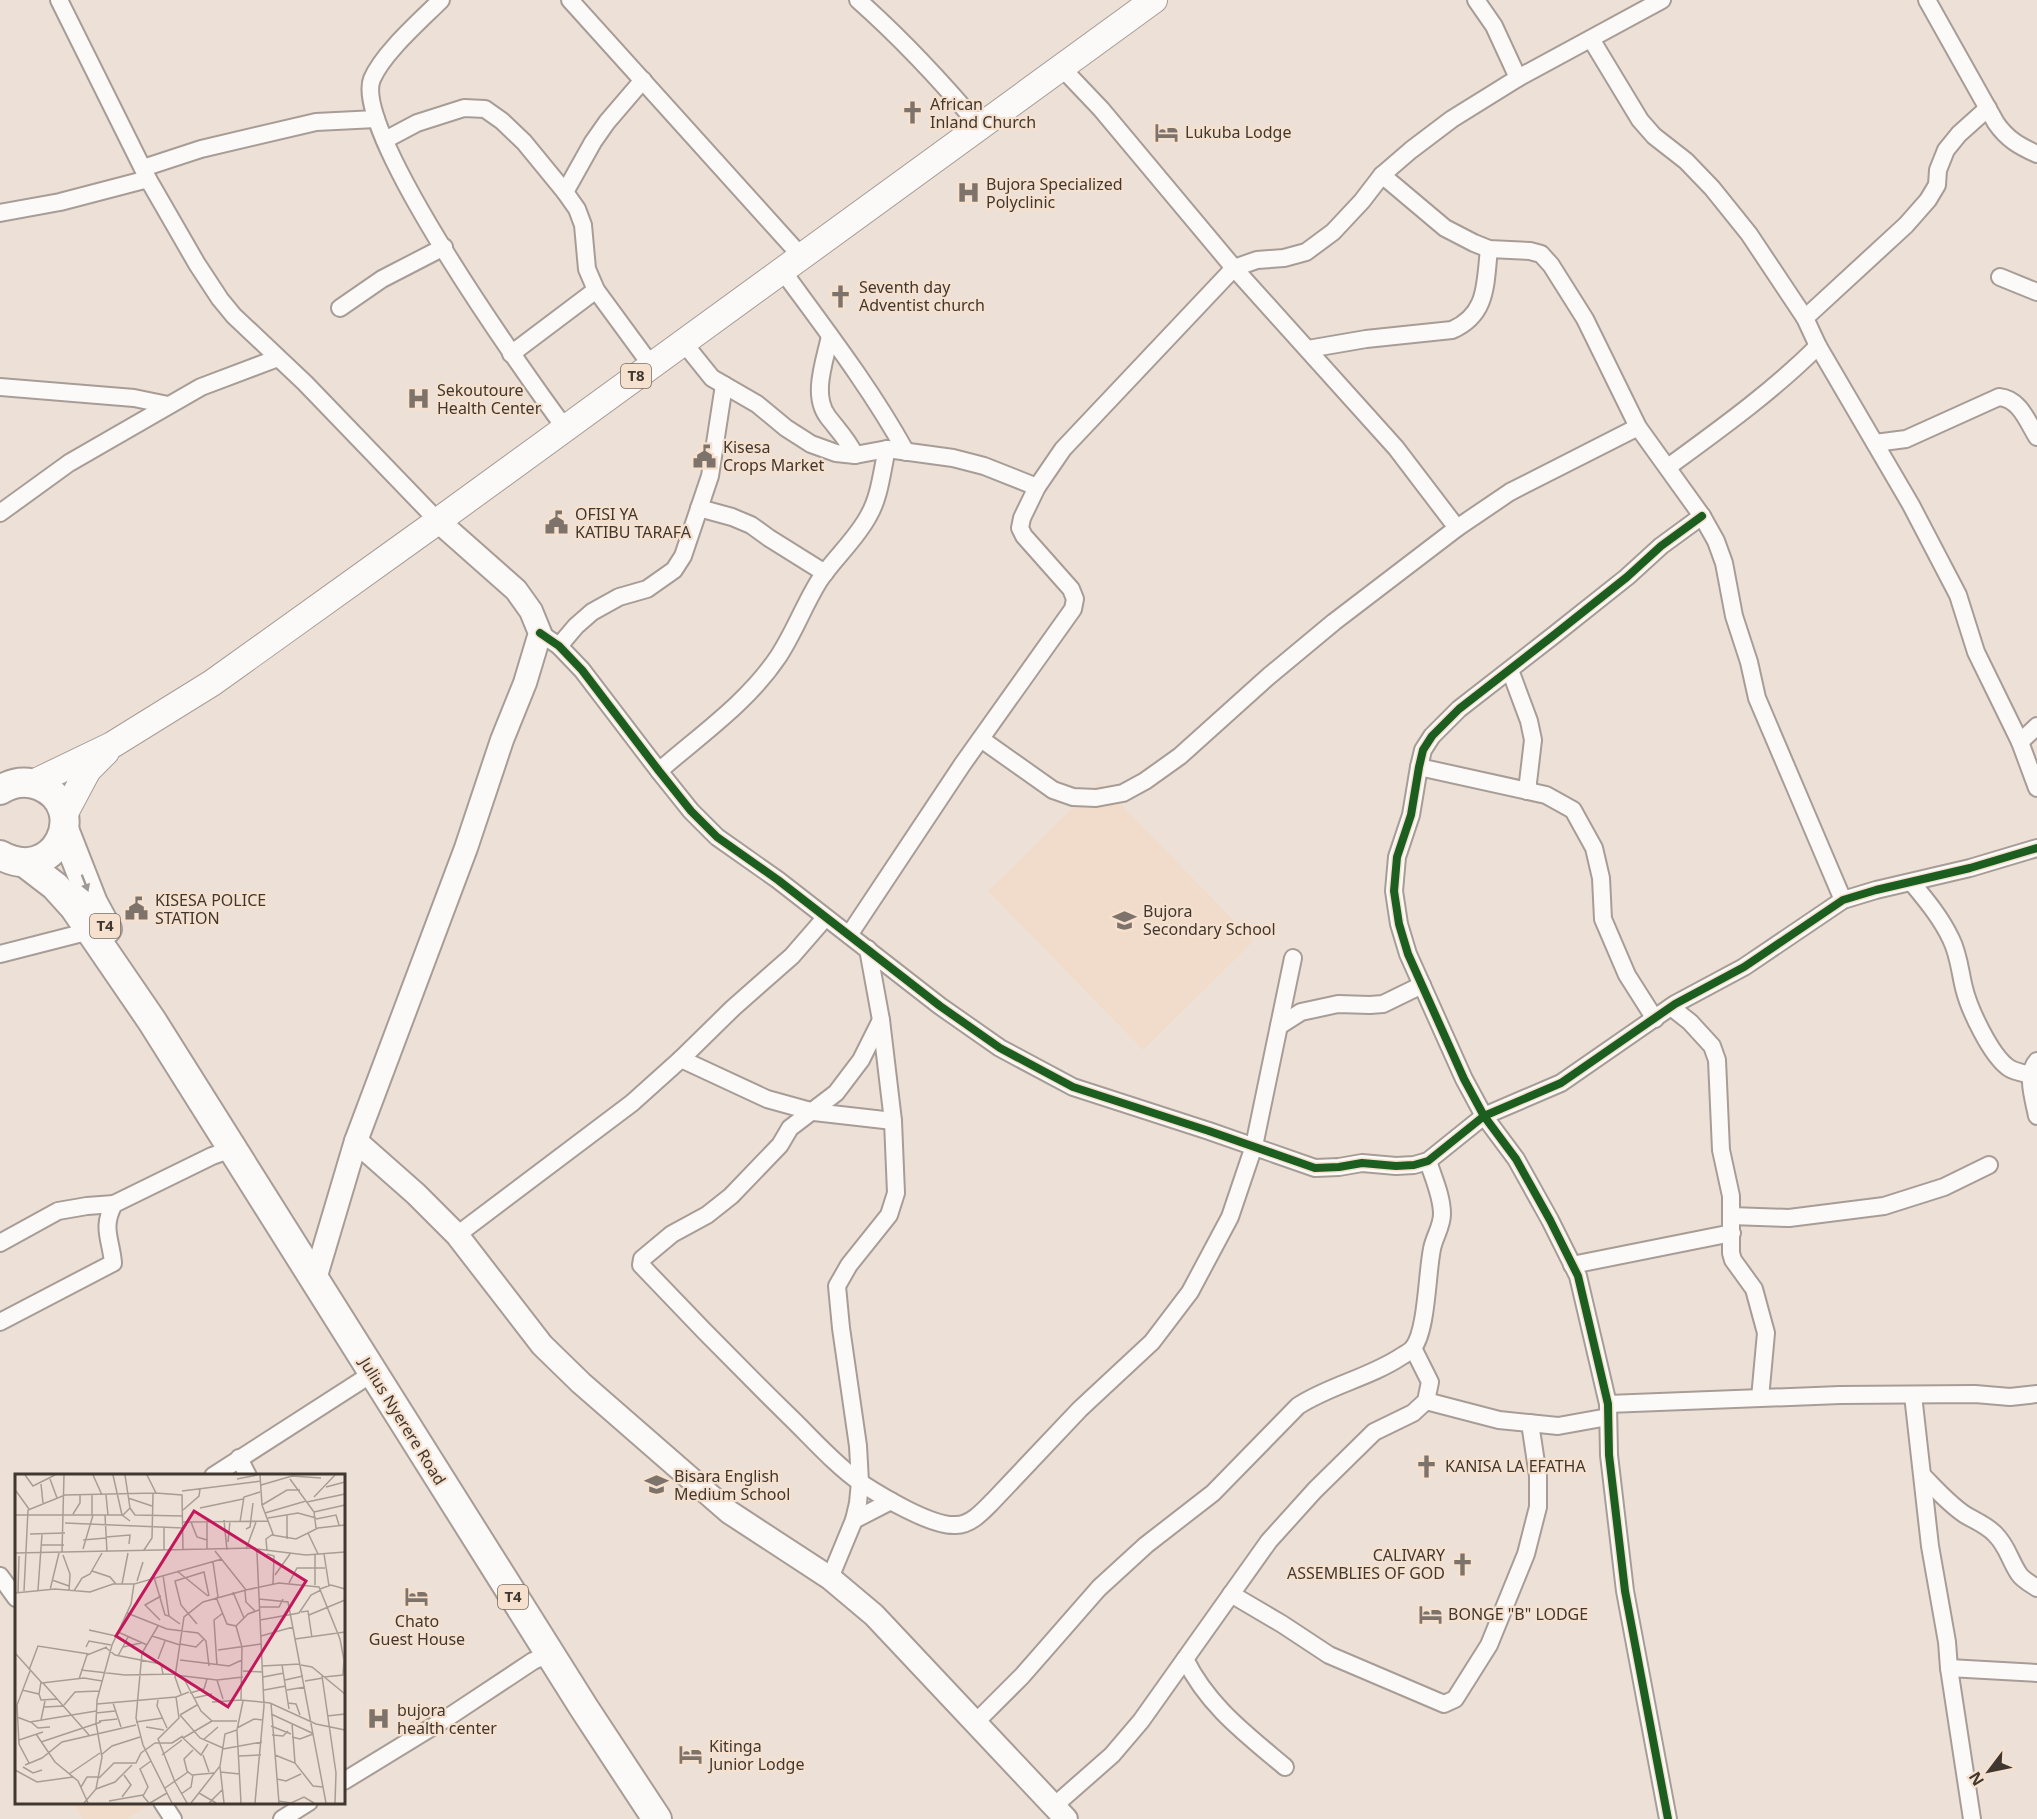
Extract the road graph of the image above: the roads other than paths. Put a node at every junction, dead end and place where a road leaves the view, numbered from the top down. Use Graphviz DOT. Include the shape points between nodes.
graph roads {
  1 [pos="59,0"];
  2 [pos="441,0"];
  3 [pos="570,0"];
  4 [pos="858,0"];
  5 [pos="1154,0"];
  6 [pos="1476,0"];
  7 [pos="1662,0"];
  8 [pos="1927,0"];
  9 [pos="1591,39"];
  10 [pos="1062,68"];
  11 [pos="1518,78"];
  12 [pos="643,80"];
  13 [pos="1988,108"];
  14 [pos="376,119"];
  15 [pos="980,127"];
  16 [pos="385,140"];
  17 [pos="2037,154"];
  18 [pos="146,173"];
  19 [pos="1382,175"];
  20 [pos="566,192"];
  21 [pos="0,213"];
  22 [pos="444,247"];
  23 [pos="1489,249"];
  24 [pos="791,263"];
  25 [pos="1234,268"];
  26 [pos="2000,277"];
  27 [pos="596,290"];
  28 [pos="2037,291"];
  29 [pos="340,308"];
  30 [pos="1805,318"];
  31 [pos="830,336"];
  32 [pos="683,342"];
  33 [pos="1818,346"];
  34 [pos="1308,349"];
  35 [pos="511,354"];
  36 [pos="278,358"];
  37 [pos="651,365"];
  38 [pos="724,385"];
  39 [pos="0,387"];
  40 [pos="168,405"];
  41 [pos="1638,427"];
  42 [pos="565,428"];
  43 [pos="2037,437"];
  44 [pos="1875,443"];
  45 [pos="887,449"];
  46 [pos="906,452"];
  47 [pos="855,455"];
  48 [pos="1668,467"];
  49 [pos="1037,487"];
  50 [pos="699,508"];
  51 [pos="0,513"];
  52 [pos="1702,516"];
  53 [pos="438,521"];
  54 [pos="1457,528"];
  55 [pos="825,573"];
  56 [pos="540,633"];
  57 [pos="559,646"];
  58 [pos="1510,670"];
  59 [pos="2037,726"];
  60 [pos="981,739"];
  61 [pos="2020,742"];
  62 [pos="112,745"];
  63 [pos="0,763"];
  64 [pos="1419,767"];
  65 [pos="659,771"];
  66 [pos="18,785"];
  67 [pos="2037,788"];
  68 [pos="1527,790"];
  69 [pos="64,822"];
  70 [pos="2037,849"];
  71 [pos="13,859"];
  72 [pos="1912,883"];
  73 [pos="1843,900"];
  74 [pos="825,918"];
  75 [pos="90,931"];
  76 [pos="849,935"];
  77 [pos="868,950"];
  78 [pos="0,954"];
  79 [pos="1293,958"];
  80 [pos="1422,985"];
  81 [pos="1671,1007"];
  82 [pos="1655,1019"];
  83 [pos="881,1020"];
  84 [pos="152,1021"];
  85 [pos="1279,1026"];
  86 [pos="681,1059"];
  87 [pos="2034,1068"];
  88 [pos="814,1112"];
  89 [pos="1484,1116"];
  90 [pos="2037,1116"];
  91 [pos="893,1121"];
  92 [pos="356,1141"];
  93 [pos="1254,1146"];
  94 [pos="232,1149"];
  95 [pos="1428,1161"];
  96 [pos="1989,1166"];
  97 [pos="114,1204"];
  98 [pos="1731,1224"];
  99 [pos="457,1235"];
  100 [pos="0,1243"];
  101 [pos="1572,1265"];
  102 [pos="315,1279"];
  103 [pos="0,1322"];
  104 [pos="1413,1348"];
  105 [pos="373,1373"];
  106 [pos="2037,1394"];
  107 [pos="1912,1395"];
  108 [pos="1760,1398"];
  109 [pos="1426,1401"];
  110 [pos="1608,1411"];
  111 [pos="1530,1423"];
  112 [pos="239,1458"];
  113 [pos="216,1474"];
  114 [pos="247,1474"];
  115 [pos="1923,1476"];
  116 [pos="860,1482"];
  117 [pos="891,1501"];
  118 [pos="854,1520"];
  119 [pos="0,1576"];
  120 [pos="830,1578"];
  121 [pos="2037,1588"];
  122 [pos="1231,1594"];
  123 [pos="15,1597"];
  124 [pos="549,1654"];
  125 [pos="1185,1659"];
  126 [pos="1949,1668"];
  127 [pos="2037,1673"];
  128 [pos="1170,1681"];
  129 [pos="1196,1681"];
  130 [pos="975,1723"];
  131 [pos="1285,1767"];
  132 [pos="345,1780"];
  133 [pos="163,1804"];
  134 [pos="307,1804"];
  135 [pos="1060,1813"];
  136 [pos="173,1819"];
  137 [pos="282,1819"];
  138 [pos="657,1819"];
  139 [pos="1668,1819"];
  140 [pos="1972,1819"];
  1 -- 18 [label="street"];
  2 -- 14 [label="street" via="385,59 372,80 370,98"];
  3 -- 12 [label="street"];
  4 -- 15 [label="street" via="939,78"];
  5 -- 10 [label="main road, T8"];
  6 -- 11 [label="street" via="1494,26"];
  7 -- 9 [label="street"];
  8 -- 13 [label="street"];
  9 -- 11 [label="street"];
  9 -- 30 [label="street" via="1640,120 1712,188 1749,234"];
  10 -- 15 [label="main road, T8"];
  10 -- 25 [label="street"];
  11 -- 19 [label="street" via="1452,119"];
  12 -- 20 [label="street" via="607,122"];
  12 -- 24 [label="street"];
  13 -- 17 [label="street" via="2005,136"];
  13 -- 30 [label="street" via="1946,150 1937,185 1928,200"];
  14 -- 16 [label="street"];
  14 -- 18 [label="street" via="316,122 201,149"];
  15 -- 24 [label="main road, T8"];
  16 -- 20 [label="street" via="441,114 464,108 485,109 524,142"];
  16 -- 22 [label="street" via="413,197"];
  18 -- 21 [label="street" via="60,202"];
  18 -- 36 [label="street" via="220,299"];
  19 -- 23 [label="street" via="1445,228"];
  19 -- 25 [label="street" via="1333,232 1306,252"];
  20 -- 27 [label="street" via="583,225 587,268"];
  22 -- 29 [label="street" via="382,279"];
  22 -- 35 [label="street"];
  23 -- 34 [label="street" via="1478,312 1462,326"];
  23 -- 41 [label="street" via="1530,251 1541,254 1551,265 1585,319"];
  24 -- 31 [label="street"];
  24 -- 32 [label="main road, T8"];
  25 -- 34 [label="street"];
  25 -- 49 [label="street" via="1070,441"];
  26 -- 28 [label="street"];
  27 -- 35 [label="street"];
  27 -- 37 [label="street"];
  30 -- 33 [label="street"];
  31 -- 46 [label="street"];
  31 -- 47 [label="street" via="819,400"];
  32 -- 37 [label="main road, T8"];
  32 -- 38 [label="street" via="712,378"];
  33 -- 44 [label="street"];
  33 -- 48 [label="street" via="1768,391"];
  34 -- 54 [label="street" via="1396,448"];
  35 -- 42 [label="street"];
  36 -- 40 [label="street" via="201,387"];
  36 -- 53 [label="street"];
  37 -- 42 [label="main road, T8"];
  38 -- 47 [label="street" via="811,444"];
  38 -- 50 [label="street" via="710,476"];
  39 -- 40 [label="street" via="134,398"];
  40 -- 51 [label="street" via="69,463"];
  41 -- 48 [label="street"];
  41 -- 54 [label="street" via="1510,492"];
  42 -- 53 [label="main road, T8"];
  43 -- 44 [label="street" via="2024,413 2012,401 1999,397 1906,439"];
  44 -- 61 [label="street" via="1958,595 1976,652"];
  45 -- 46 [label="street"];
  45 -- 47 [label="street"];
  45 -- 55 [label="street" via="870,514"];
  46 -- 49 [label="street" via="984,466"];
  48 -- 52 [label="street"];
  49 -- 60 [label="street" via="1020,528 1071,589 1073,609"];
  50 -- 55 [label="street" via="751,525"];
  50 -- 57 [label="street" via="683,556 674,570 647,589 619,597 592,612"];
  52 -- 58 [label="street"];
  52 -- 73 [label="street" via="1724,563 1757,698"];
  53 -- 56 [label="street" via="516,590"];
  53 -- 62 [label="main road, T8" via="212,683"];
  54 -- 60 [label="street" via="1334,622 1180,756 1123,793 1096,798 1073,797 1053,790"];
  55 -- 65 [label="street" via="778,658 747,695"];
  56 -- 57 [label="street"];
  56 -- 92 [label="street" via="466,848"];
  57 -- 65 [label="street"];
  58 -- 64 [label="street" via="1459,709 1432,736"];
  58 -- 68 [label="street" via="1533,740"];
  59 -- 61 [label="street"];
  60 -- 76 [label="street"];
  61 -- 67 [label="street"];
  62 -- 66 [label="main road, T8"];
  62 -- 69 [label="main road, T8" via="88,770"];
  63 -- 66 [label="highway, Julius Nyerere Road / T4"];
  64 -- 68 [label="street"];
  64 -- 80 [label="street" via="1412,814 1397,857 1394,891 1399,924"];
  65 -- 74 [label="street" via="717,837"];
  66 -- 69 [label="highway, Julius Nyerere Road / T4" via="47,789 58,800"];
  68 -- 82 [label="street" via="1573,810 1594,848 1604,919 1627,975"];
  69 -- 71 [label="highway, Julius Nyerere Road / T4" via="60,842 51,854 39,861"];
  69 -- 84 [label="highway, Julius Nyerere Road / T4, one-way" via="93,903"];
  70 -- 72 [label="street"];
  71 -- 75 [label="highway, Julius Nyerere Road / T4" via="55,886"];
  72 -- 73 [label="street"];
  72 -- 87 [label="street" via="1952,941 1973,1015 2001,1060 2010,1069"];
  73 -- 81 [label="street" via="1744,967"];
  74 -- 76 [label="street"];
  74 -- 86 [label="street" via="792,956"];
  75 -- 78 [label="street"];
  75 -- 84 [label="highway, Julius Nyerere Road / T4"];
  76 -- 77 [label="street"];
  77 -- 83 [label="street"];
  77 -- 93 [label="street" via="940,1006 1037,1070 1073,1088"];
  79 -- 85 [label="street"];
  80 -- 85 [label="street" via="1383,1004 1338,1004 1301,1012"];
  80 -- 89 [label="street"];
  81 -- 82 [label="street"];
  81 -- 98 [label="street" via="1712,1046 1717,1060 1721,1150 1731,1196"];
  82 -- 89 [label="street" via="1561,1083"];
  83 -- 88 [label="street" via="861,1060 836,1093"];
  83 -- 91 [label="street"];
  84 -- 94 [label="highway, Julius Nyerere Road / T4"];
  85 -- 93 [label="street"];
  86 -- 88 [label="street" via="767,1099"];
  86 -- 99 [label="street" via="632,1103"];
  87 -- 90 [label="street"];
  88 -- 91 [label="street"];
  88 -- 116 [label="street" via="790,1128 780,1145 731,1196 672,1234 642,1259 641,1265 761,1389"];
  89 -- 95 [label="street"];
  89 -- 101 [label="street" via="1516,1159"];
  91 -- 116 [label="street" via="893,1204 837,1286"];
  92 -- 99 [label="street"];
  92 -- 102 [label="street"];
  93 -- 95 [label="street" via="1315,1168 1362,1162 1414,1165"];
  93 -- 117 [label="street" via="1230,1217 1190,1292 1152,1342 1080,1408 979,1515 955,1526 933,1521"];
  94 -- 97 [label="street" via="212,1155"];
  94 -- 102 [label="highway, Julius Nyerere Road / T4"];
  95 -- 104 [label="street" via="1442,1214 1432,1247 1421,1327"];
  96 -- 98 [label="street" via="1944,1187 1884,1206"];
  97 -- 100 [label="street" via="58,1211"];
  97 -- 103 [label="street" via="107,1216 106,1229 113,1263"];
  98 -- 101 [label="street"];
  98 -- 108 [label="street" via="1733,1260 1754,1289 1766,1333"];
  99 -- 120 [label="street" via="542,1345 589,1390 729,1512"];
  101 -- 110 [label="street" via="1586,1307"];
  102 -- 105 [label="highway, Julius Nyerere Road / T4"];
  104 -- 109 [label="street" via="1430,1382"];
  104 -- 130 [label="street" via="1392,1362 1298,1406 1213,1493 1099,1588"];
  105 -- 112 [label="street"];
  105 -- 124 [label="highway, Julius Nyerere Road / T4"];
  106 -- 107 [label="street" via="2010,1398"];
  107 -- 108 [label="street"];
  107 -- 115 [label="street"];
  108 -- 110 [label="street"];
  109 -- 111 [label="street" via="1499,1420"];
  109 -- 122 [label="street" via="1413,1413 1374,1432 1315,1490 1269,1541"];
  110 -- 111 [label="street" via="1558,1426"];
  110 -- 139 [label="street" via="1609,1455 1625,1591"];
  111 -- 122 [label="street" via="1538,1476 1538,1507 1532,1532 1489,1645 1455,1700 1444,1704 1329,1655"];
  112 -- 113 [label="street"];
  112 -- 114 [label="street"];
  115 -- 121 [label="street" via="1965,1515 1983,1523 1996,1535 2006,1546 2019,1574"];
  115 -- 126 [label="street"];
  116 -- 117 [label="street"];
  116 -- 118 [label="street"];
  117 -- 118 [label="street"];
  118 -- 120 [label="street"];
  119 -- 123 [label="street"];
  120 -- 130 [label="street" via="874,1615"];
  122 -- 125 [label="street"];
  124 -- 132 [label="street"];
  124 -- 138 [label="highway, Julius Nyerere Road / T4"];
  125 -- 128 [label="street"];
  125 -- 129 [label="street"];
  126 -- 127 [label="street"];
  126 -- 140 [label="street"];
  128 -- 129 [label="street"];
  128 -- 135 [label="street" via="1141,1721"];
  129 -- 131 [label="street" via="1217,1707"];
  130 -- 135 [label="street"];
  133 -- 136 [label="street"];
  134 -- 137 [label="street"];
}
